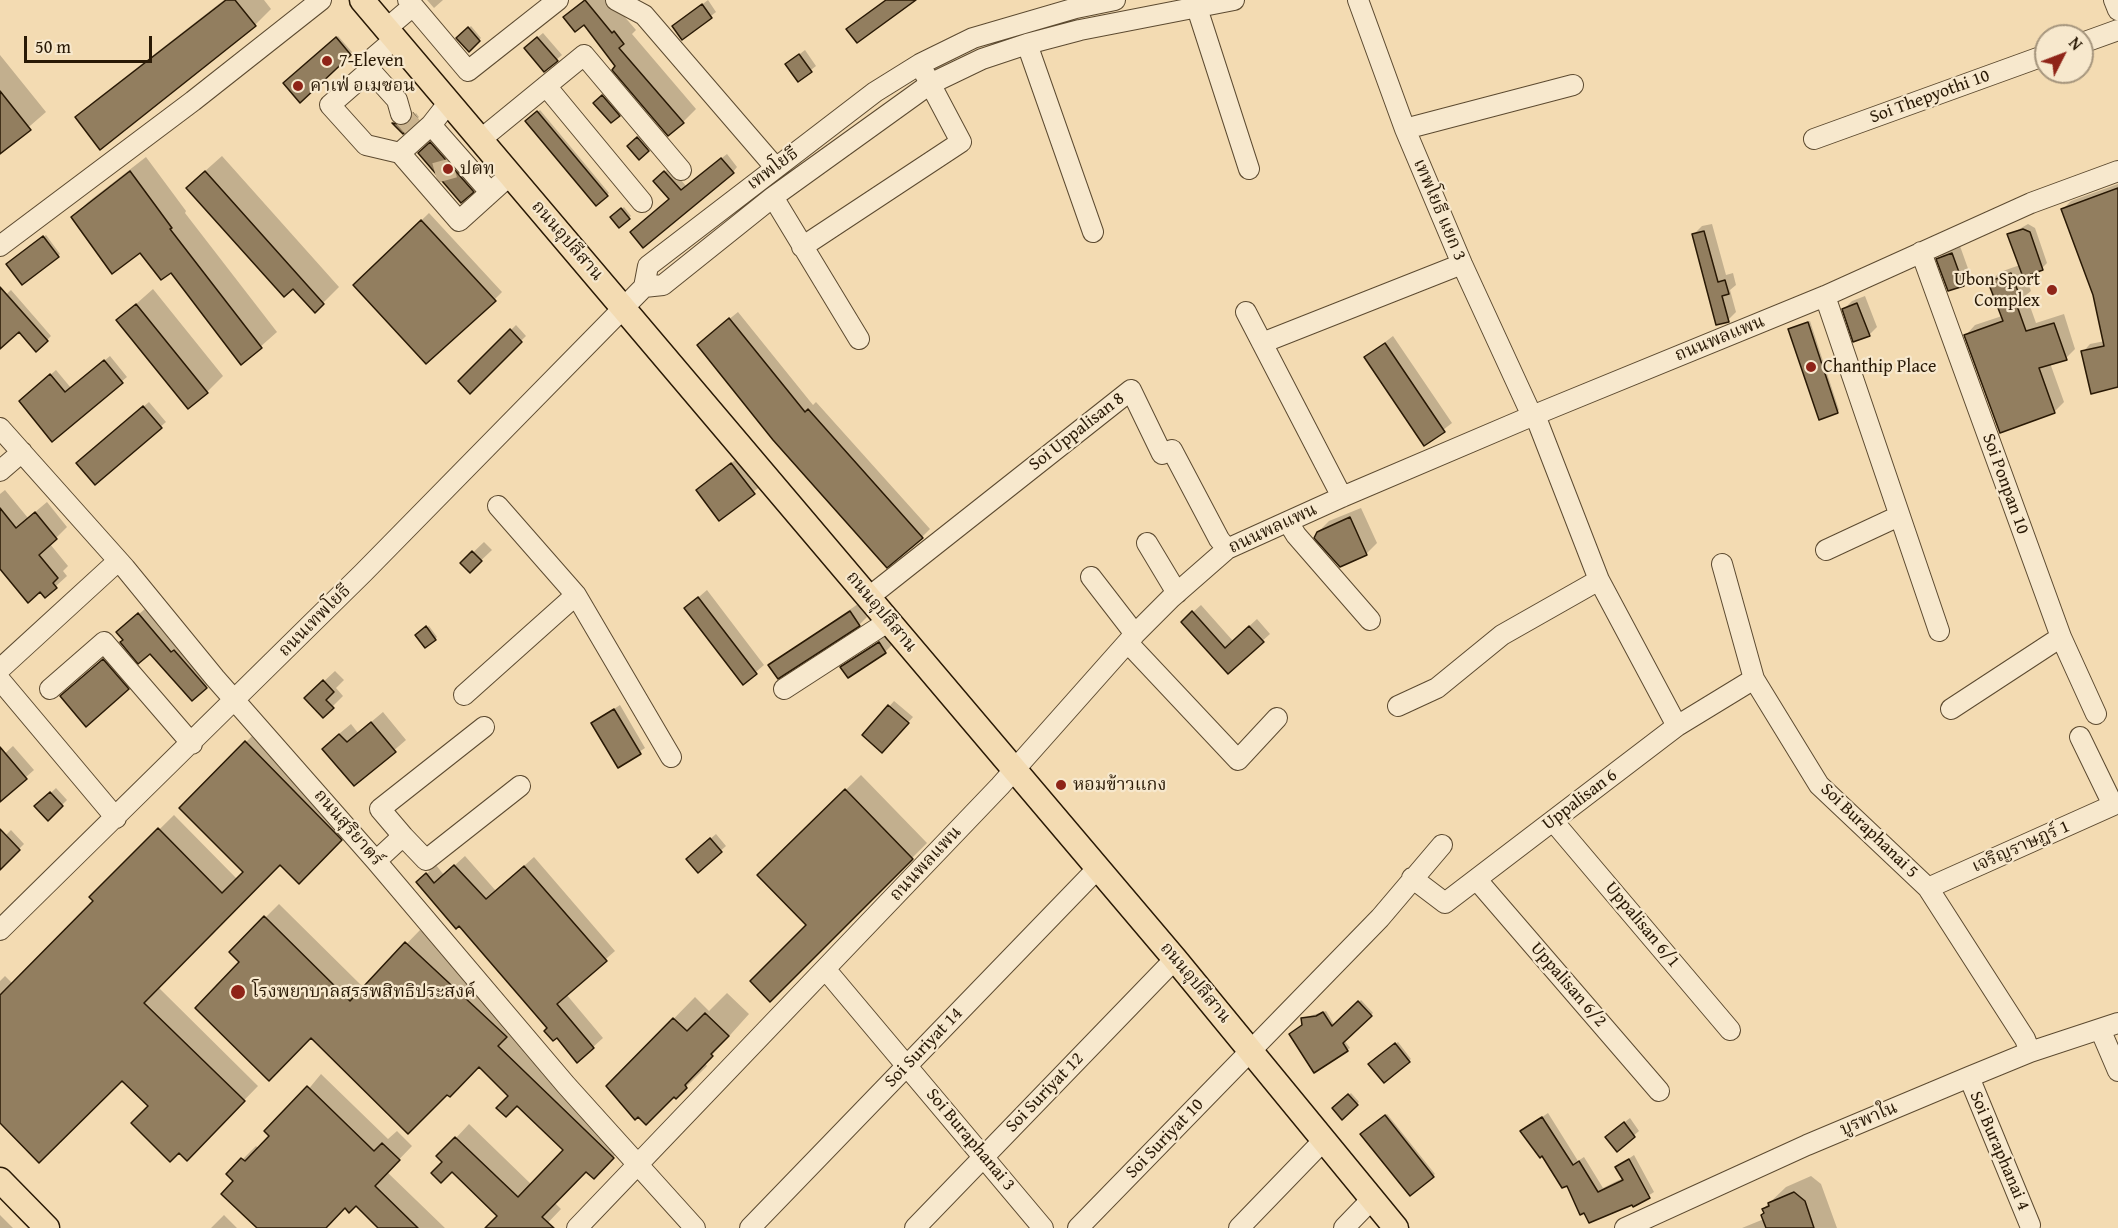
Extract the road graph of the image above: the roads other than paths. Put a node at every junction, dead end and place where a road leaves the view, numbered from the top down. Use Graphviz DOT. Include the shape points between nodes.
graph roads {
  1 [pos="321,0"];
  2 [pos="362,0"];
  3 [pos="558,0"];
  4 [pos="616,0"];
  5 [pos="1115,0"];
  6 [pos="1234,0"];
  7 [pos="1358,0"];
  8 [pos="2114,0"];
  9 [pos="410,3"];
  10 [pos="1197,8"];
  11 [pos="2118,10"];
  12 [pos="2118,30"];
  13 [pos="391,34"];
  14 [pos="2094,39"];
  15 [pos="1027,44"];
  16 [pos="2034,59"];
  17 [pos="920,64"];
  18 [pos="370,70"];
  19 [pos="930,84"];
  20 [pos="1573,85"];
  21 [pos="546,86"];
  22 [pos="449,102"];
  23 [pos="401,114"];
  24 [pos="1405,129"];
  25 [pos="422,131"];
  26 [pos="1814,139"];
  27 [pos="480,140"];
  28 [pos="400,153"];
  29 [pos="775,167"];
  30 [pos="1249,169"];
  31 [pos="681,170"];
  32 [pos="2118,171"];
  33 [pos="510,175"];
  34 [pos="490,192"];
  35 [pos="773,197"];
  36 [pos="642,202"];
  37 [pos="1093,232"];
  38 [pos="0,246"];
  39 [pos="802,247"];
  40 [pos="1921,252"];
  41 [pos="1462,264"];
  42 [pos="644,287"];
  43 [pos="1825,296"];
  44 [pos="624,306"];
  45 [pos="1246,312"];
  46 [pos="859,339"];
  47 [pos="1262,343"];
  48 [pos="1534,415"];
  49 [pos="0,428"];
  50 [pos="22,452"];
  51 [pos="0,471"];
  52 [pos="1341,497"];
  53 [pos="498,506"];
  54 [pos="1899,516"];
  55 [pos="1288,522"];
  56 [pos="1147,543"];
  57 [pos="1227,549"];
  58 [pos="1826,550"];
  59 [pos="118,561"];
  60 [pos="1722,564"];
  61 [pos="1091,577"];
  62 [pos="1599,580"];
  63 [pos="1177,593"];
  64 [pos="576,595"];
  65 [pos="869,597"];
  66 [pos="1370,620"];
  67 [pos="889,621"];
  68 [pos="1939,632"];
  69 [pos="2061,637"];
  70 [pos="1132,639"];
  71 [pos="0,669"];
  72 [pos="1754,679"];
  73 [pos="0,680"];
  74 [pos="50,689"];
  75 [pos="784,689"];
  76 [pos="464,695"];
  77 [pos="236,700"];
  78 [pos="1398,706"];
  79 [pos="1951,709"];
  80 [pos="2096,714"];
  81 [pos="1277,718"];
  82 [pos="1677,726"];
  83 [pos="484,727"];
  84 [pos="2080,737"];
  85 [pos="192,744"];
  86 [pos="671,757"];
  87 [pos="1014,770"];
  88 [pos="520,786"];
  89 [pos="2115,804"];
  90 [pos="116,818"];
  91 [pos="1553,821"];
  92 [pos="402,836"];
  93 [pos="1442,845"];
  94 [pos="376,861"];
  95 [pos="1098,868"];
  96 [pos="1412,878"];
  97 [pos="1477,880"];
  98 [pos="1928,888"];
  99 [pos="0,930"];
  100 [pos="1175,959"];
  101 [pos="826,970"];
  102 [pos="2109,1026"];
  103 [pos="1730,1030"];
  104 [pos="1252,1050"];
  105 [pos="2030,1052"];
  106 [pos="907,1066"];
  107 [pos="2118,1071"];
  108 [pos="1969,1077"];
  109 [pos="1659,1091"];
  110 [pos="1324,1140"];
  111 [pos="984,1156"];
  112 [pos="639,1164"];
  113 [pos="0,1180"];
  114 [pos="1372,1198"];
  115 [pos="37,1225"];
  116 [pos="2030,1225"];
  117 [pos="577,1228"];
  118 [pos="695,1228"];
  119 [pos="750,1228"];
  120 [pos="915,1228"];
  121 [pos="1043,1228"];
  122 [pos="1078,1228"];
  123 [pos="1239,1228"];
  124 [pos="1344,1228"];
  125 [pos="1396,1228"];
  126 [pos="1625,1228"];
  1 -- 38 [label="street"];
  2 -- 13 [label="main road, ถนนอุปลีสาน"];
  3 -- 9 [label="street" via="468,70"];
  4 -- 29 [label="street" via="644,15"];
  5 -- 17 [label="street, เทพโยธี" via="973,38"];
  6 -- 10 [label="street, เทพโยธี"];
  7 -- 24 [label="street, เทพโยธี แยก 3"];
  8 -- 11 [label="street"];
  9 -- 13 [label="street"];
  10 -- 15 [label="street, เทพโยธี"];
  10 -- 30 [label="street"];
  12 -- 14 [label="street"];
  13 -- 18 [label="street" via="374,57"];
  13 -- 22 [label="main road, ถนนอุปลีสาน"];
  15 -- 19 [label="street, เทพโยธี" via="982,59"];
  15 -- 37 [label="street"];
  16 -- 26 [label="street, Soi Thepyothi 10"];
  17 -- 19 [label="street"];
  17 -- 29 [label="street, เทพโยธี"];
  18 -- 23 [label="street" via="397,100"];
  18 -- 28 [label="street" via="330,105 366,145"];
  19 -- 35 [label="street, เทพโยธี"];
  19 -- 39 [label="street" via="961,142"];
  20 -- 24 [label="street"];
  21 -- 27 [label="street"];
  21 -- 31 [label="street" via="584,55"];
  21 -- 36 [label="street"];
  22 -- 25 [label="street"];
  22 -- 27 [label="main road, ถนนอุปลีสาน"];
  24 -- 41 [label="street, เทพโยธี แยก 3"];
  25 -- 28 [label="street"];
  25 -- 34 [label="street"];
  27 -- 33 [label="main road, ถนนอุปลีสาน"];
  28 -- 34 [label="street" via="428,175 459,221"];
  29 -- 42 [label="street, เทพโยธี" via="648,266"];
  32 -- 40 [label="street, ถนนพลแพน" via="2031,203"];
  33 -- 34 [label="street"];
  33 -- 44 [label="main road, ถนนอุปลีสาน"];
  35 -- 39 [label="street"];
  35 -- 42 [label="street, เทพโยธี" via="663,285"];
  39 -- 46 [label="street"];
  40 -- 43 [label="street, ถนนพลแพน"];
  40 -- 69 [label="street, Soi Ponpan 10"];
  41 -- 47 [label="street"];
  41 -- 48 [label="street, เทพโยธี แยก 3"];
  42 -- 44 [label="street, เทพโยธี"];
  43 -- 48 [label="street, ถนนพลแพน"];
  43 -- 54 [label="street"];
  44 -- 65 [label="main road, ถนนอุปลีสาน"];
  44 -- 77 [label="street, ถนนเทพโยธี"];
  45 -- 47 [label="street"];
  47 -- 52 [label="street"];
  48 -- 52 [label="street, ถนนพลแพน"];
  48 -- 62 [label="street, เทพโยธี แยก 3"];
  49 -- 50 [label="street, ถนนสุริยาตร์"];
  50 -- 51 [label="street"];
  50 -- 59 [label="street, ถนนสุริยาตร์"];
  52 -- 55 [label="street, ถนนพลแพน"];
  53 -- 64 [label="street"];
  54 -- 58 [label="street"];
  54 -- 68 [label="street"];
  55 -- 57 [label="street, ถนนพลแพน"];
  55 -- 66 [label="street"];
  56 -- 63 [label="street"];
  57 -- 63 [label="street, ถนนพลแพน"];
  57 -- 65 [label="street, Soi Uppalisan 8" via="1172,450 1162,454 1131,390"];
  59 -- 71 [label="street"];
  59 -- 77 [label="street, ถนนสุริยาตร์"];
  60 -- 72 [label="street, Soi Buraphanai 5"];
  61 -- 70 [label="street"];
  62 -- 78 [label="street" via="1503,635 1437,688"];
  62 -- 82 [label="street, เทพโยธี แยก 3"];
  63 -- 70 [label="street, ถนนพลแพน"];
  64 -- 76 [label="street"];
  64 -- 86 [label="street"];
  65 -- 67 [label="main road, ถนนอุปลีสาน"];
  67 -- 75 [label="street"];
  67 -- 87 [label="main road, ถนนอุปลีสาน"];
  69 -- 79 [label="street"];
  69 -- 80 [label="street, Soi Ponpan 10"];
  70 -- 81 [label="street" via="1238,760"];
  70 -- 87 [label="street, ถนนพลแพน"];
  72 -- 82 [label="street, Uppalisan 6"];
  72 -- 98 [label="street, Soi Buraphanai 5" via="1820,785"];
  73 -- 90 [label="street"];
  74 -- 85 [label="street" via="104,642"];
  77 -- 85 [label="street, ถนนเทพโยธี"];
  77 -- 94 [label="street, ถนนสุริยาตร์"];
  82 -- 91 [label="street, Uppalisan 6"];
  83 -- 92 [label="street" via="380,809"];
  84 -- 89 [label="street, เจริญราษฎร์ 1"];
  85 -- 90 [label="street, ถนนเทพโยธี"];
  87 -- 95 [label="main road, ถนนอุปลีสาน"];
  87 -- 101 [label="street, ถนนพลแพน"];
  88 -- 92 [label="street" via="426,860"];
  89 -- 98 [label="street, เจริญราษฎร์ 1"];
  90 -- 99 [label="street, ถนนเทพโยธี"];
  91 -- 97 [label="street, Uppalisan 6"];
  91 -- 103 [label="street, Uppalisan 6/1"];
  92 -- 94 [label="street"];
  93 -- 96 [label="street"];
  94 -- 112 [label="street, ถนนสุริยาตร์"];
  95 -- 100 [label="main road, ถนนอุปลีสาน"];
  95 -- 106 [label="street, Soi Suriyat 14"];
  96 -- 97 [label="street, Uppalisan 6" via="1445,903"];
  96 -- 104 [label="street" via="1380,918"];
  97 -- 109 [label="street, Uppalisan 6/2"];
  98 -- 105 [label="street, Soi Buraphanai 5"];
  100 -- 104 [label="main road, ถนนอุปลีสาน"];
  100 -- 111 [label="street, Soi Suriyat 12"];
  101 -- 106 [label="street, Soi Buraphanai 3"];
  101 -- 112 [label="street, ถนนพลแพน"];
  102 -- 105 [label="street, บูรพาใน"];
  102 -- 107 [label="street"];
  104 -- 110 [label="main road, ถนนอุปลีสาน"];
  104 -- 122 [label="street, Soi Suriyat 10"];
  105 -- 108 [label="street, บูรพาใน"];
  106 -- 111 [label="street, Soi Buraphanai 3"];
  106 -- 119 [label="street, Soi Suriyat 14"];
  108 -- 116 [label="street, Soi Buraphanai 4"];
  108 -- 126 [label="street, บูรพาใน" via="1806,1145"];
  110 -- 114 [label="main road, ถนนอุปลีสาน"];
  110 -- 123 [label="street"];
  111 -- 120 [label="street, Soi Suriyat 12"];
  111 -- 121 [label="street, Soi Buraphanai 3"];
  112 -- 117 [label="street, ถนนพลแพน"];
  112 -- 118 [label="street, ถนนสุริยาตร์"];
  113 -- 115 [label="main road"];
  114 -- 124 [label="street"];
  114 -- 125 [label="main road, ถนนอุปลีสาน"];
}
